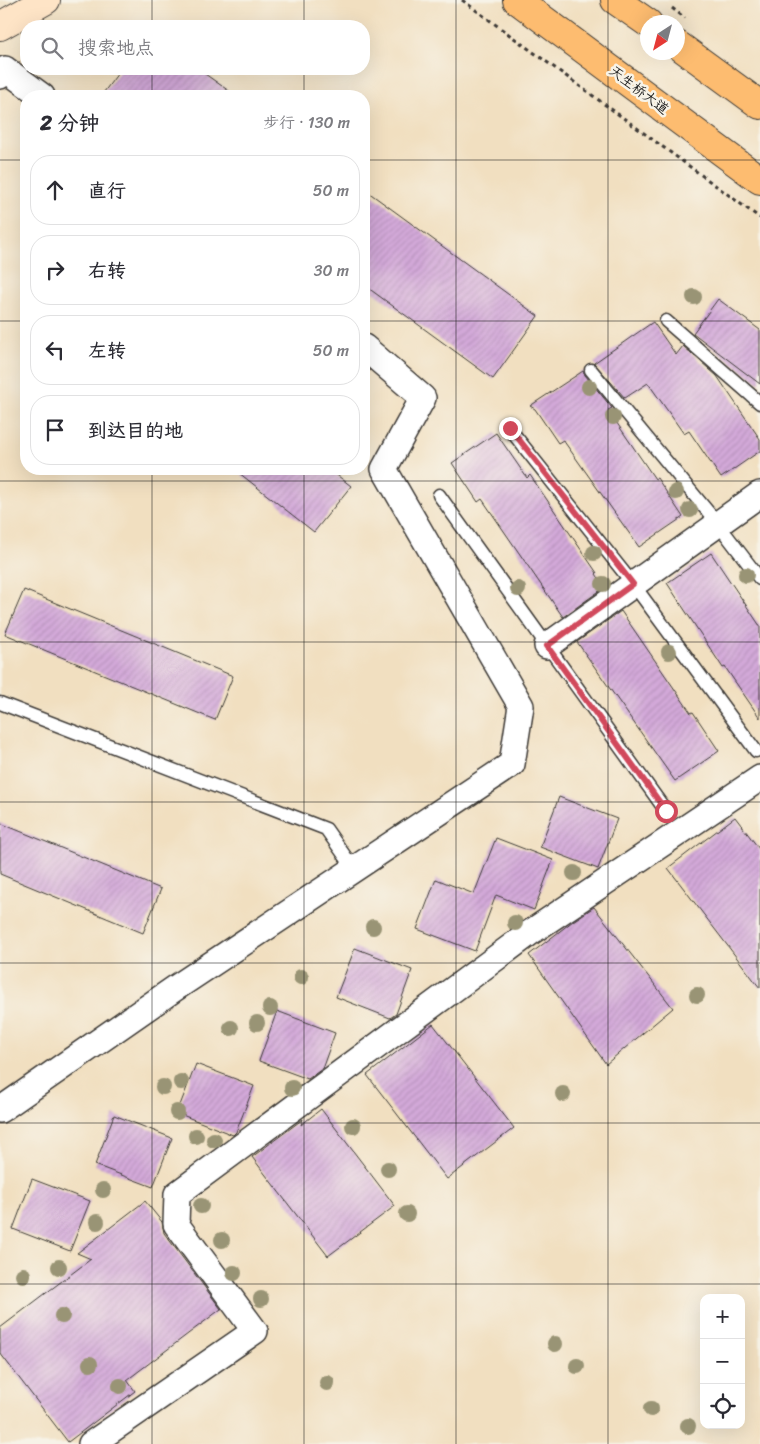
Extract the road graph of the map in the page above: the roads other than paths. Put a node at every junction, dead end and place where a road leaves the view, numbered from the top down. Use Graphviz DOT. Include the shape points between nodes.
graph roads {
  1 [pos="46,0"];
  2 [pos="517,0"];
  3 [pos="616,0"];
  4 [pos="640,17"];
  5 [pos="0,26"];
  6 [pos="685,50"];
  7 [pos="0,76"];
  8 [pos="34,90"];
  9 [pos="760,105"];
  10 [pos="760,180"];
  11 [pos="666,321"];
  12 [pos="370,352"];
  13 [pos="592,370"];
  14 [pos="760,403"];
  15 [pos="510,428"];
  16 [pos="760,494"];
  17 [pos="439,495"];
  18 [pos="718,524"];
  19 [pos="760,579"];
  20 [pos="633,584"];
  21 [pos="547,646"];
  22 [pos="0,703"];
  23 [pos="756,750"];
  24 [pos="760,778"];
  25 [pos="666,811"];
  26 [pos="354,869"];
  27 [pos="0,1110"];
  28 [pos="91,1444"];
  1 -- 5 [label="street"];
  2 -- 10 [label="main road, 天生桥大道"];
  3 -- 4 [label="main road"];
  6 -- 9 [label="main road"];
  7 -- 8 [label="street" via="6,69"];
  11 -- 14 [label="lane"];
  12 -- 26 [label="street" via="423,398 384,469 521,706 512,764"];
  13 -- 18 [label="lane"];
  15 -- 20 [label="lane"];
  16 -- 18 [label="street"];
  17 -- 21 [label="lane"];
  18 -- 19 [label="lane"];
  18 -- 20 [label="street"];
  20 -- 21 [label="street"];
  20 -- 23 [label="lane"];
  21 -- 25 [label="lane"];
  22 -- 26 [label="lane" via="326,829"];
  24 -- 28 [label="street" via="531,932 178,1194 176,1224 255,1331"];
  26 -- 27 [label="street"];
}
